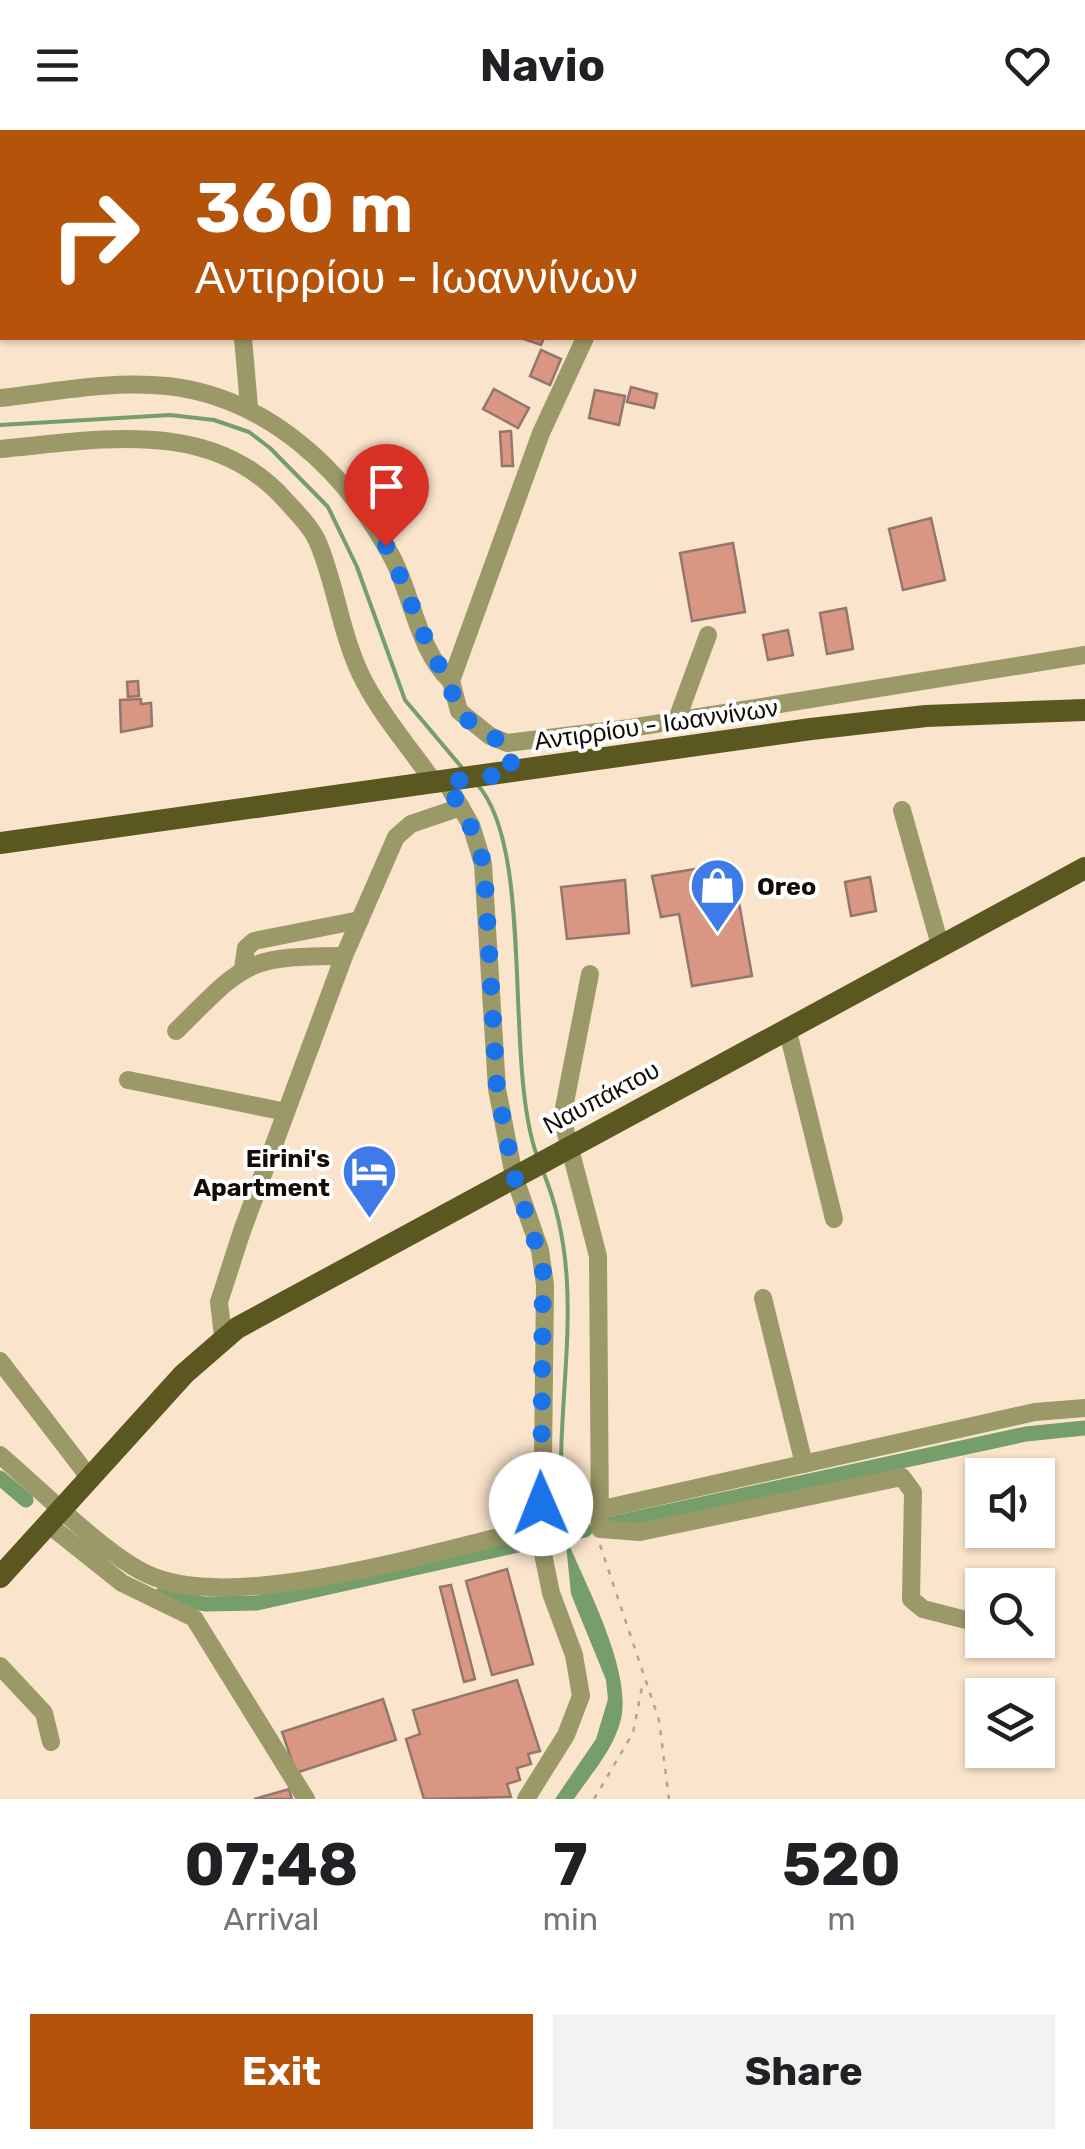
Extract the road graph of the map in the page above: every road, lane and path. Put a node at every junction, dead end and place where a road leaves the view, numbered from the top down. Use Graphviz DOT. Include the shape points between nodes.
graph roads {
  1 [pos="243,340"];
  2 [pos="584,340"];
  3 [pos="0,398"];
  4 [pos="249,406"];
  5 [pos="0,449"];
  6 [pos="708,635"];
  7 [pos="1085,656"];
  8 [pos="450,681"];
  9 [pos="1085,710"];
  10 [pos="677,719"];
  11 [pos="507,743"];
  12 [pos="506,774"];
  13 [pos="445,782"];
  14 [pos="461,807"];
  15 [pos="902,810"];
  16 [pos="0,844"];
  17 [pos="1085,868"];
  18 [pos="360,920"];
  19 [pos="940,945"];
  20 [pos="344,956"];
  21 [pos="243,968"];
  22 [pos="590,974"];
  23 [pos="787,1028"];
  24 [pos="176,1031"];
  25 [pos="128,1080"];
  26 [pos="286,1112"];
  27 [pos="559,1152"];
  28 [pos="518,1173"];
  29 [pos="834,1219"];
  30 [pos="763,1298"];
  31 [pos="223,1336"];
  32 [pos="0,1360"];
  33 [pos="1085,1408"];
  34 [pos="0,1455"];
  35 [pos="804,1464"];
  36 [pos="89,1477"];
  37 [pos="55,1515"];
  38 [pos="599,1519"];
  39 [pos="541,1526"];
  40 [pos="0,1577"];
  41 [pos="965,1620"];
  42 [pos="0,1666"];
  43 [pos="644,1678"];
  44 [pos="52,1742"];
  45 [pos="306,1799"];
  46 [pos="526,1799"];
  47 [pos="594,1799"];
  48 [pos="669,1799"];
  1 -- 4 [label="street"];
  2 -- 8 [label="street" via="541,434"];
  3 -- 4 [label="street" via="168,386"];
  4 -- 8 [label="street" via="330,471 370,518 405,582 434,660"];
  5 -- 13 [label="street" via="165,439 238,462 275,488 319,544 363,680"];
  6 -- 10 [label="street"];
  7 -- 10 [label="street"];
  8 -- 11 [label="street" via="459,710"];
  9 -- 12 [label="main road, Αντιρρίου - Ιωαννίνων" via="892,720"];
  10 -- 11 [label="street"];
  11 -- 12 [label="street"];
  12 -- 13 [label="main road, Αντιρρίου - Ιωαννίνων"];
  13 -- 14 [label="street"];
  13 -- 16 [label="main road, Αντιρρίου - Ιωαννίνων"];
  14 -- 18 [label="street" via="400,831"];
  14 -- 28 [label="street" via="485,876 497,1089"];
  15 -- 19 [label="street"];
  17 -- 19 [label="main road, Ναυπάκτου"];
  18 -- 20 [label="street"];
  18 -- 21 [label="street" via="254,941"];
  19 -- 23 [label="main road, Ναυπάκτου"];
  20 -- 21 [label="street" via="280,957"];
  20 -- 26 [label="street"];
  21 -- 24 [label="street"];
  22 -- 27 [label="street" via="562,1104"];
  23 -- 27 [label="main road, Ναυπάκτου"];
  23 -- 29 [label="street"];
  25 -- 26 [label="street"];
  26 -- 31 [label="street" via="219,1302"];
  27 -- 28 [label="main road, Ναυπάκτου"];
  27 -- 38 [label="street" via="594,1228 598,1256"];
  28 -- 31 [label="main road, Ναυπάκτου"];
  28 -- 39 [label="street" via="545,1285"];
  30 -- 35 [label="street"];
  31 -- 36 [label="main road, Ναυπάκτου"];
  32 -- 36 [label="street"];
  33 -- 35 [label="street" via="1035,1412"];
  34 -- 37 [label="street"];
  35 -- 38 [label="street"];
  36 -- 37 [label="main road, Ναυπάκτου"];
  37 -- 39 [label="street" via="146,1574 193,1588 238,1590"];
  37 -- 40 [label="main road, Ναυπάκτου"];
  37 -- 45 [label="street" via="122,1583 191,1614"];
  38 -- 41 [label="street" via="640,1532 902,1477 912,1492 911,1599 923,1609"];
  38 -- 43 [label="path" via="603,1565"];
  39 -- 46 [label="street" via="547,1579 581,1696 566,1735"];
  42 -- 44 [label="street" via="44,1714"];
  43 -- 47 [label="path" via="634,1734"];
  43 -- 48 [label="path" via="663,1738"];
}
